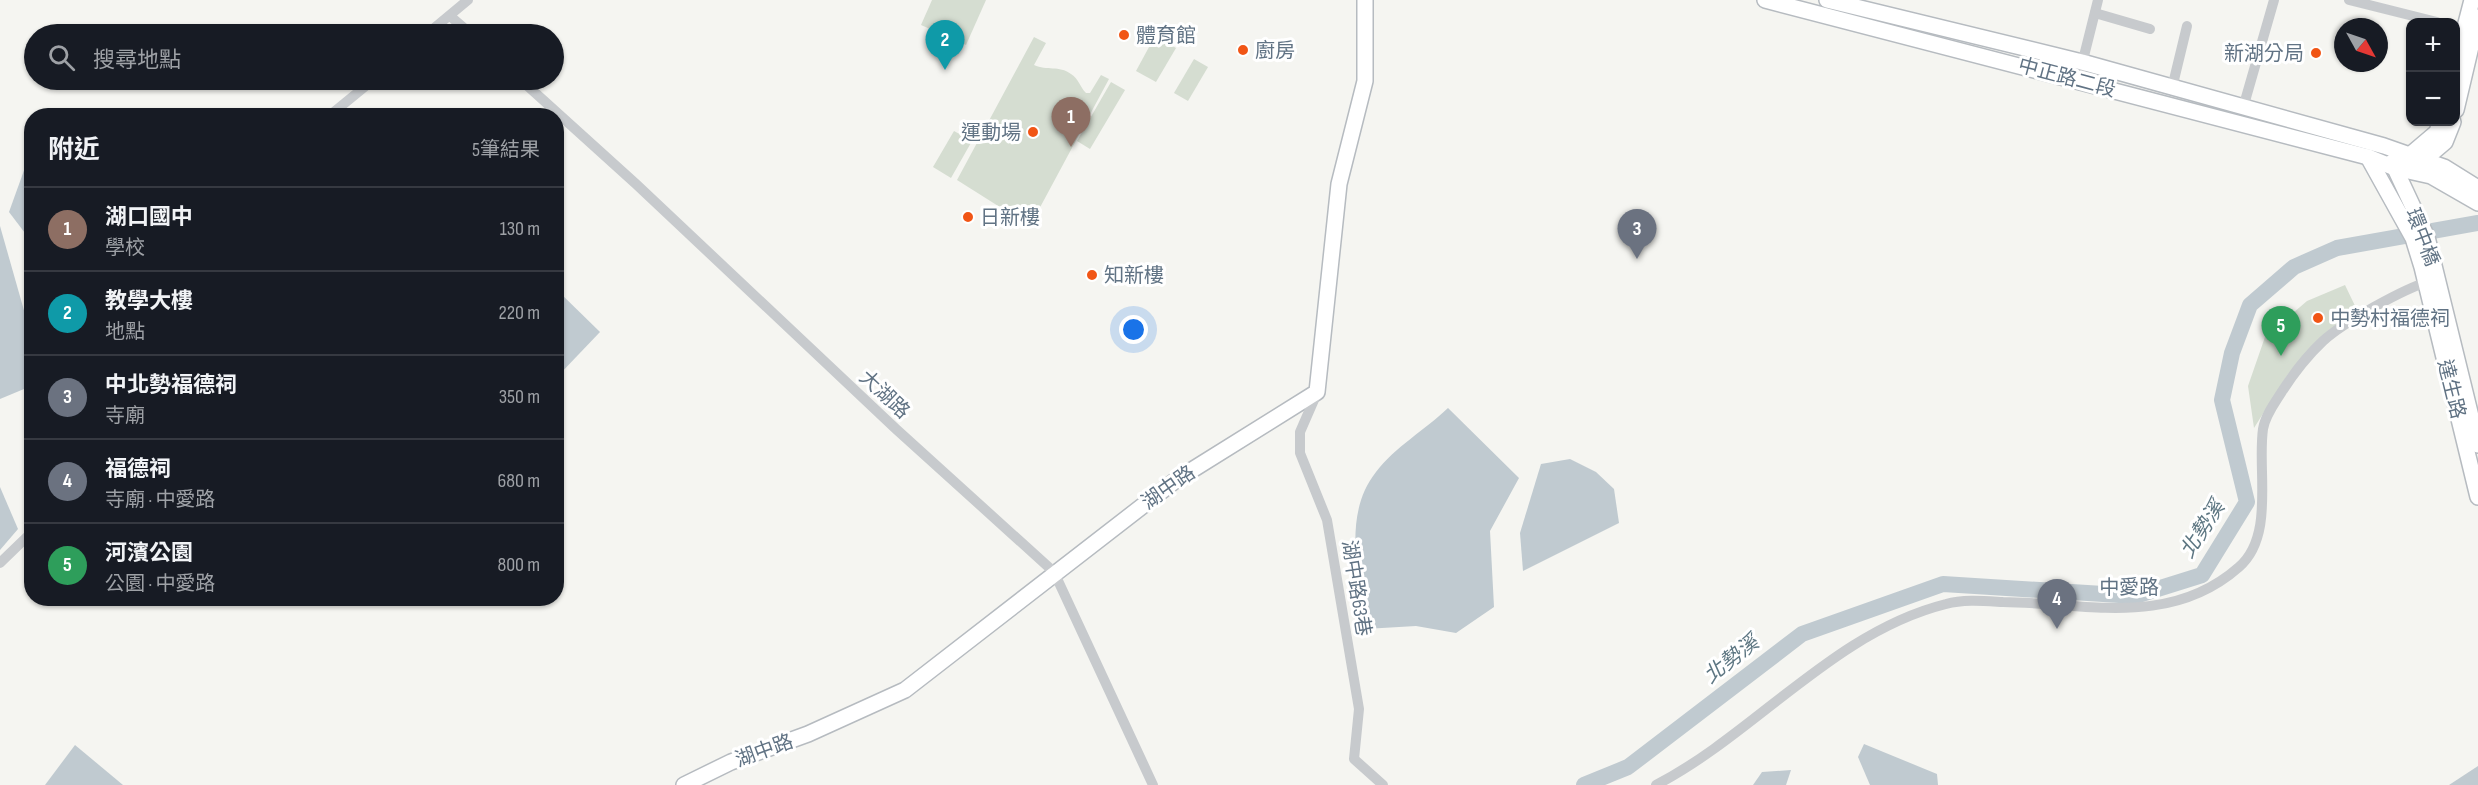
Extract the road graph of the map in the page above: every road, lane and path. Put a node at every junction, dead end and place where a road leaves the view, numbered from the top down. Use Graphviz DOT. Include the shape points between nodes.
graph roads {
  1 [pos="468,0"];
  2 [pos="1365,0"];
  3 [pos="1765,0"];
  4 [pos="1827,0"];
  5 [pos="2098,0"];
  6 [pos="2274,0"];
  7 [pos="2349,0"];
  8 [pos="2472,0"];
  9 [pos="2095,14"];
  10 [pos="450,16"];
  11 [pos="2421,18"];
  12 [pos="440,24"];
  13 [pos="459,24"];
  14 [pos="2187,26"];
  15 [pos="2468,27"];
  16 [pos="2150,29"];
  17 [pos="2460,50"];
  18 [pos="2082,62"];
  19 [pos="2078,80"];
  20 [pos="2460,82"];
  21 [pos="2172,88"];
  22 [pos="361,90"];
  23 [pos="532,90"];
  24 [pos="339,108"];
  25 [pos="552,108"];
  26 [pos="2242,108"];
  27 [pos="564,119"];
  28 [pos="2439,126"];
  29 [pos="2451,126"];
  30 [pos="2384,146"];
  31 [pos="2368,157"];
  32 [pos="2418,157"];
  33 [pos="2380,180"];
  34 [pos="2401,183"];
  35 [pos="2474,195"];
  36 [pos="2432,280"];
  37 [pos="1317,392"];
  38 [pos="2478,445"];
  39 [pos="2474,459"];
  40 [pos="2478,497"];
  41 [pos="24,540"];
  42 [pos="0,563"];
  43 [pos="1054,572"];
  44 [pos="684,785"];
  45 [pos="1153,785"];
  46 [pos="1383,785"];
  47 [pos="1656,785"];
  1 -- 10 [label="street"];
  2 -- 37 [label="main road" via="1365,81 1339,184"];
  3 -- 19 [label="main road, 中正路二段"];
  4 -- 18 [label="main road, 中正路二段"];
  5 -- 9 [label="street"];
  6 -- 26 [label="street"];
  7 -- 11 [label="street"];
  8 -- 15 [label="main road"];
  9 -- 16 [label="street"];
  9 -- 18 [label="street"];
  10 -- 12 [label="street"];
  10 -- 13 [label="street"];
  14 -- 21 [label="street"];
  15 -- 17 [label="main road"];
  15 -- 20 [label="main road"];
  18 -- 19 [label="street"];
  18 -- 21 [label="main road, 中正路二段"];
  19 -- 31 [label="main road, 中正路二段"];
  21 -- 26 [label="main road, 中正路二段"];
  22 -- 24 [label="street"];
  23 -- 25 [label="street, 大湖路"];
  26 -- 30 [label="main road, 中正路二段"];
  27 -- 43 [label="street, 大湖路"];
  28 -- 32 [label="main road"];
  29 -- 32 [label="main road" via="2445,142"];
  30 -- 32 [label="main road, 中正路二段"];
  30 -- 34 [label="main road"];
  31 -- 33 [label="main road"];
  31 -- 34 [label="main road, 中正路二段"];
  32 -- 34 [label="main road"];
  32 -- 35 [label="main road, 中正路二段" via="2444,167"];
  33 -- 34 [label="main road"];
  33 -- 34 [label="main road"];
  34 -- 35 [label="main road, 中正路二段" via="2431,176"];
  34 -- 36 [label="main road, 環中橋" via="2427,237"];
  36 -- 38 [label="main road, 達生路"];
  36 -- 39 [label="main road, 達生路"];
  36 -- 47 [label="street, 中愛路" via="2324,339 2288,383 2263,429 2264,491 2257,533 2241,566 2219,582 2192,598 2151,608 1984,601 1951,602 1928,609 1888,626 1827,664 1690,768"];
  37 -- 43 [label="main road, 湖中路" via="1176,480"];
  37 -- 46 [label="street, 湖中路63巷" via="1300,432 1300,453 1328,520 1359,709 1354,759"];
  39 -- 40 [label="main road, 達生路"];
  41 -- 42 [label="street"];
  43 -- 44 [label="main road, 湖中路" via="905,690"];
  43 -- 45 [label="street, 大湖路"];
}
